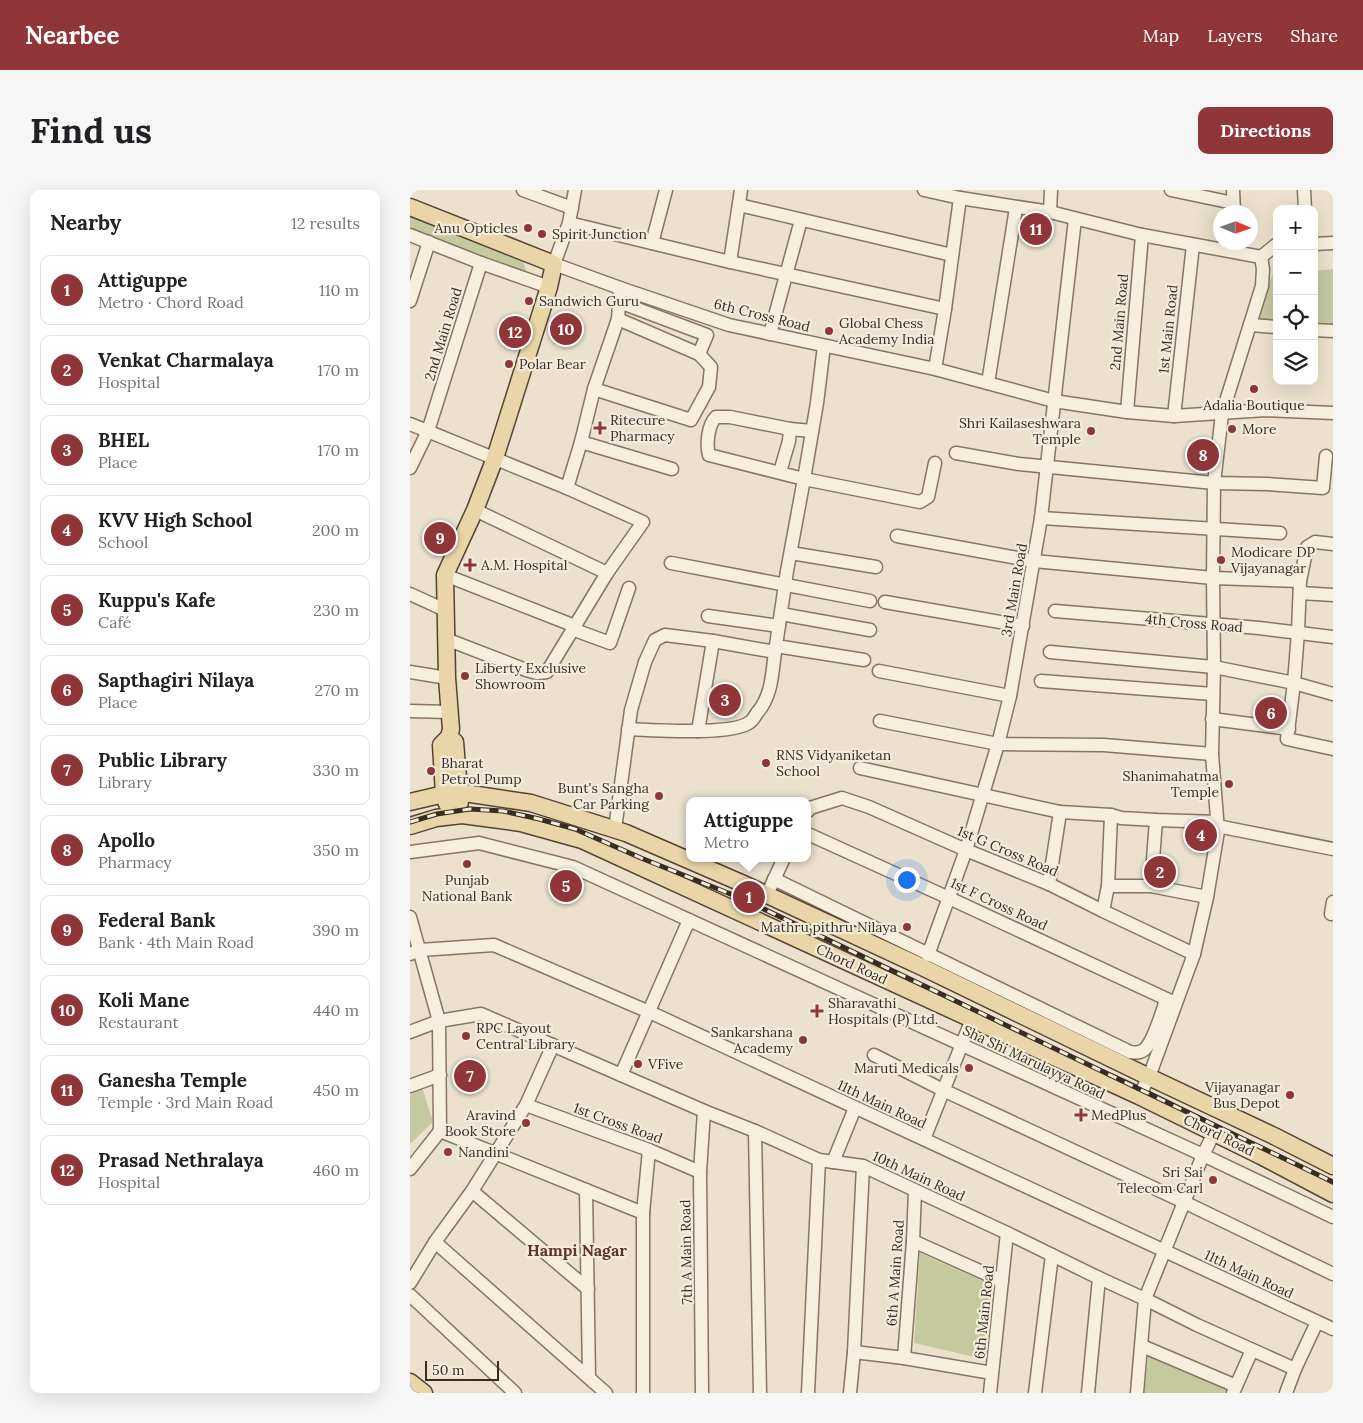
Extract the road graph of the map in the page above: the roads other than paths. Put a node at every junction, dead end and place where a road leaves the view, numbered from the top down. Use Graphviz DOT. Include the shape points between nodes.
graph roads {
  1 [pos="523,190"];
  2 [pos="575,190"];
  3 [pos="666,190"];
  4 [pos="741,190"];
  5 [pos="924,190"];
  6 [pos="1051,190"];
  7 [pos="1171,190"];
  8 [pos="1304,190"];
  9 [pos="960,198"];
  10 [pos="1233,202"];
  11 [pos="738,205"];
  12 [pos="1305,205"];
  13 [pos="410,207"];
  14 [pos="572,208"];
  15 [pos="1016,208"];
  16 [pos="1050,212"];
  17 [pos="1075,219"];
  18 [pos="801,220"];
  19 [pos="569,223"];
  20 [pos="410,235"];
  21 [pos="1142,235"];
  22 [pos="428,242"];
  23 [pos="652,243"];
  24 [pos="1333,243"];
  25 [pos="1318,244"];
  26 [pos="1193,245"];
  27 [pos="1213,246"];
  28 [pos="1273,247"];
  29 [pos="1243,250"];
  30 [pos="952,254"];
  31 [pos="1261,257"];
  32 [pos="730,262"];
  33 [pos="481,263"];
  34 [pos="554,264"];
  35 [pos="786,275"];
  36 [pos="549,287"];
  37 [pos="620,288"];
  38 [pos="410,301"];
  39 [pos="619,302"];
  40 [pos="945,309"];
  41 [pos="661,318"];
  42 [pos="618,319"];
  43 [pos="1250,325"];
  44 [pos="1273,327"];
  45 [pos="1318,330"];
  46 [pos="1333,331"];
  47 [pos="770,334"];
  48 [pos="655,335"];
  49 [pos="824,346"];
  50 [pos="699,354"];
  51 [pos="935,369"];
  52 [pos="988,384"];
  53 [pos="594,389"];
  54 [pos="1054,401"];
  55 [pos="1127,412"];
  56 [pos="1333,413"];
  57 [pos="1222,414"];
  58 [pos="1174,416"];
  59 [pos="410,424"];
  60 [pos="790,429"];
  61 [pos="428,431"];
  62 [pos="812,432"];
  63 [pos="580,442"];
  64 [pos="956,453"];
  65 [pos="1326,456"];
  66 [pos="495,458"];
  67 [pos="935,463"];
  68 [pos="1048,467"];
  69 [pos="410,468"];
  70 [pos="672,469"];
  71 [pos="780,472"];
  72 [pos="804,479"];
  73 [pos="1214,483"];
  74 [pos="567,488"];
  75 [pos="475,510"];
  76 [pos="1041,518"];
  77 [pos="1213,529"];
  78 [pos="1280,533"];
  79 [pos="897,536"];
  80 [pos="1333,544"];
  81 [pos="791,552"];
  82 [pos="1034,561"];
  83 [pos="671,563"];
  84 [pos="876,567"];
  85 [pos="607,573"];
  86 [pos="445,575"];
  87 [pos="1213,578"];
  88 [pos="785,585"];
  89 [pos="1300,587"];
  90 [pos="629,588"];
  91 [pos="1333,595"];
  92 [pos="415,596"];
  93 [pos="870,601"];
  94 [pos="885,602"];
  95 [pos="445,610"];
  96 [pos="1055,611"];
  97 [pos="708,616"];
  98 [pos="780,620"];
  99 [pos="1214,625"];
  100 [pos="1023,626"];
  101 [pos="574,627"];
  102 [pos="870,630"];
  103 [pos="1298,632"];
  104 [pos="1333,637"];
  105 [pos="446,639"];
  106 [pos="713,641"];
  107 [pos="776,649"];
  108 [pos="1050,652"];
  109 [pos="864,660"];
  110 [pos="1214,667"];
  111 [pos="879,671"];
  112 [pos="410,672"];
  113 [pos="447,678"];
  114 [pos="1041,681"];
  115 [pos="1294,683"];
  116 [pos="1213,694"];
  117 [pos="1333,694"];
  118 [pos="1010,696"];
  119 [pos="410,711"];
  120 [pos="449,712"];
  121 [pos="1212,719"];
  122 [pos="880,721"];
  123 [pos="628,729"];
  124 [pos="1289,729"];
  125 [pos="698,731"];
  126 [pos="998,744"];
  127 [pos="1333,749"];
  128 [pos="1212,754"];
  129 [pos="860,768"];
  130 [pos="451,793"];
  131 [pos="983,795"];
  132 [pos="410,802"];
  133 [pos="811,808"];
  134 [pos="1060,812"];
  135 [pos="1111,815"];
  136 [pos="456,816"];
  137 [pos="1156,820"];
  138 [pos="1217,824"];
  139 [pos="410,826"];
  140 [pos="615,829"];
  141 [pos="811,835"];
  142 [pos="1333,849"];
  143 [pos="966,850"];
  144 [pos="410,852"];
  145 [pos="686,860"];
  146 [pos="691,862"];
  147 [pos="782,862"];
  148 [pos="774,880"];
  149 [pos="1049,884"];
  150 [pos="1108,886"];
  151 [pos="1151,886"];
  152 [pos="767,895"];
  153 [pos="1207,897"];
  154 [pos="949,898"];
  155 [pos="1102,911"];
  156 [pos="410,916"];
  157 [pos="689,920"];
  158 [pos="415,952"];
  159 [pos="1194,954"];
  160 [pos="928,955"];
  161 [pos="1171,1002"];
  162 [pos="647,1011"];
  163 [pos="972,1019"];
  164 [pos="439,1020"];
  165 [pos="410,1032"];
  166 [pos="553,1045"];
  167 [pos="962,1045"];
  168 [pos="874,1055"];
  169 [pos="620,1074"];
  170 [pos="440,1075"];
  171 [pos="1148,1077"];
  172 [pos="410,1086"];
  173 [pos="944,1090"];
  174 [pos="1140,1096"];
  175 [pos="526,1105"];
  176 [pos="855,1108"];
  177 [pos="704,1111"];
  178 [pos="440,1131"];
  179 [pos="756,1131"];
  180 [pos="1214,1133"];
  181 [pos="924,1139"];
  182 [pos="648,1150"];
  183 [pos="496,1155"];
  184 [pos="1203,1155"];
  185 [pos="819,1160"];
  186 [pos="833,1162"];
  187 [pos="863,1166"];
  188 [pos="1333,1166"];
  189 [pos="410,1169"];
  190 [pos="700,1172"];
  191 [pos="586,1190"];
  192 [pos="472,1191"];
  193 [pos="915,1191"];
  194 [pos="1333,1194"];
  195 [pos="1184,1202"];
  196 [pos="643,1214"];
  197 [pos="1333,1217"];
  198 [pos="1007,1233"];
  199 [pos="913,1241"];
  200 [pos="435,1242"];
  201 [pos="1164,1251"];
  202 [pos="1052,1255"];
  203 [pos="1333,1274"];
  204 [pos="1099,1278"];
  205 [pos="1002,1281"];
  206 [pos="410,1283"];
  207 [pos="588,1289"];
  208 [pos="410,1295"];
  209 [pos="1145,1299"];
  210 [pos="1316,1322"];
  211 [pos="1333,1329"];
  212 [pos="1142,1346"];
  213 [pos="1252,1350"];
  214 [pos="854,1352"];
  215 [pos="904,1358"];
  216 [pos="1295,1369"];
  217 [pos="992,1373"];
  218 [pos="589,1377"];
  219 [pos="410,1382"];
  220 [pos="1235,1390"];
  221 [pos="810,1392"];
  222 [pos="424,1393"];
  223 [pos="515,1393"];
  224 [pos="606,1393"];
  225 [pos="644,1393"];
  226 [pos="702,1393"];
  227 [pos="760,1393"];
  228 [pos="850,1393"];
  229 [pos="990,1393"];
  230 [pos="1035,1393"];
  231 [pos="1088,1393"];
  232 [pos="1137,1393"];
  233 [pos="1286,1393"];
  1 -- 14 [label="street"];
  2 -- 14 [label="street"];
  3 -- 23 [label="street"];
  4 -- 11 [label="street"];
  5 -- 9 [label="street"];
  6 -- 16 [label="street"];
  7 -- 10 [label="street"];
  8 -- 12 [label="street"];
  9 -- 15 [label="street"];
  9 -- 30 [label="street"];
  11 -- 18 [label="street"];
  11 -- 32 [label="street"];
  13 -- 34 [label="main road"];
  14 -- 19 [label="street"];
  15 -- 16 [label="street"];
  15 -- 52 [label="street"];
  16 -- 17 [label="street"];
  17 -- 21 [label="street"];
  17 -- 54 [label="street, 3rd Main Road"];
  18 -- 30 [label="street"];
  18 -- 35 [label="street"];
  19 -- 23 [label="street"];
  19 -- 34 [label="street"];
  20 -- 22 [label="street"];
  21 -- 26 [label="street"];
  21 -- 55 [label="street, 2nd Main Road"];
  22 -- 33 [label="street"];
  22 -- 38 [label="street"];
  23 -- 32 [label="street"];
  24 -- 25 [label="street"];
  26 -- 27 [label="street"];
  26 -- 58 [label="street, 1st Main Road"];
  28 -- 31 [label="street"];
  29 -- 31 [label="street"];
  30 -- 40 [label="street"];
  31 -- 43 [label="street" via="1264,269 1262,286"];
  32 -- 35 [label="street"];
  33 -- 36 [label="street"];
  33 -- 61 [label="street, 2nd Main Road"];
  34 -- 36 [label="main road"];
  34 -- 37 [label="street, 6th Cross Road"];
  35 -- 40 [label="street"];
  35 -- 47 [label="street"];
  36 -- 66 [label="main road"];
  37 -- 39 [label="street"];
  37 -- 47 [label="street, 6th Cross Road" via="729,325"];
  39 -- 41 [label="street"];
  39 -- 42 [label="street"];
  40 -- 51 [label="street"];
  41 -- 48 [label="street"];
  41 -- 50 [label="street" via="707,335"];
  42 -- 48 [label="street"];
  42 -- 53 [label="street"];
  43 -- 44 [label="street"];
  43 -- 57 [label="street"];
  45 -- 46 [label="street"];
  47 -- 49 [label="street, 6th Cross Road"];
  48 -- 50 [label="street"];
  49 -- 51 [label="street, 6th Cross Road"];
  49 -- 62 [label="street"];
  50 -- 53 [label="street" via="711,367 709,387 692,420"];
  51 -- 52 [label="street, 6th Cross Road"];
  52 -- 54 [label="street, 6th Cross Road"];
  53 -- 63 [label="street"];
  54 -- 55 [label="street"];
  54 -- 68 [label="street, 3rd Main Road"];
  55 -- 58 [label="street"];
  56 -- 57 [label="street" via="1266,410"];
  57 -- 58 [label="street"];
  57 -- 73 [label="street"];
  59 -- 61 [label="street"];
  60 -- 62 [label="street"];
  60 -- 71 [label="street"];
  60 -- 71 [label="street" via="723,416 712,420 707,444 709,455"];
  61 -- 66 [label="street"];
  61 -- 69 [label="street, 2nd Main Road"];
  62 -- 72 [label="street"];
  63 -- 70 [label="street"];
  63 -- 74 [label="street"];
  64 -- 68 [label="street"];
  65 -- 73 [label="street" via="1323,488"];
  66 -- 74 [label="street"];
  66 -- 75 [label="main road"];
  67 -- 72 [label="street" via="928,497 920,502"];
  68 -- 73 [label="street"];
  68 -- 76 [label="street, 3rd Main Road"];
  71 -- 72 [label="street"];
  72 -- 81 [label="street"];
  73 -- 77 [label="street"];
  74 -- 85 [label="street" via="643,522"];
  75 -- 85 [label="street"];
  75 -- 86 [label="main road"];
  76 -- 77 [label="street"];
  76 -- 82 [label="street, 3rd Main Road"];
  77 -- 78 [label="street"];
  77 -- 87 [label="street"];
  79 -- 82 [label="street"];
  80 -- 89 [label="street" via="1315,542 1307,547"];
  81 -- 84 [label="street"];
  81 -- 88 [label="street"];
  82 -- 87 [label="street"];
  82 -- 100 [label="street, 3rd Main Road"];
  83 -- 88 [label="street"];
  85 -- 101 [label="street"];
  86 -- 95 [label="main road"];
  86 -- 101 [label="street"];
  87 -- 89 [label="street"];
  87 -- 99 [label="street"];
  88 -- 93 [label="street"];
  88 -- 98 [label="street"];
  89 -- 91 [label="street"];
  89 -- 103 [label="street"];
  90 -- 101 [label="street" via="610,643"];
  92 -- 95 [label="street"];
  94 -- 100 [label="street"];
  95 -- 105 [label="main road"];
  96 -- 99 [label="street, 4th Cross Road"];
  97 -- 98 [label="street"];
  98 -- 102 [label="street"];
  98 -- 107 [label="street"];
  99 -- 103 [label="street, 4th Cross Road"];
  99 -- 110 [label="street"];
  100 -- 118 [label="street, 3rd Main Road"];
  101 -- 105 [label="street" via="547,672 526,670"];
  103 -- 104 [label="street, 4th Cross Road"];
  103 -- 115 [label="street"];
  105 -- 113 [label="main road"];
  106 -- 107 [label="street"];
  106 -- 123 [label="street" via="665,635 655,640 645,662"];
  106 -- 125 [label="street"];
  107 -- 109 [label="street"];
  107 -- 125 [label="street" via="770,689 762,708 750,722 738,728"];
  108 -- 110 [label="street"];
  110 -- 115 [label="street"];
  110 -- 116 [label="street"];
  111 -- 118 [label="street"];
  112 -- 113 [label="street"];
  113 -- 120 [label="main road"];
  114 -- 116 [label="street"];
  115 -- 117 [label="street"];
  115 -- 124 [label="street"];
  116 -- 121 [label="street"];
  118 -- 126 [label="street, 3rd Main Road"];
  119 -- 120 [label="street"];
  120 -- 130 [label="main road" via="449,737 455,742"];
  121 -- 124 [label="street"];
  121 -- 128 [label="street"];
  122 -- 126 [label="street"];
  123 -- 125 [label="street"];
  123 -- 140 [label="street"];
  124 -- 127 [label="street" via="1287,739"];
  126 -- 128 [label="street" via="1104,745"];
  126 -- 131 [label="street, 3rd Main Road"];
  128 -- 138 [label="street"];
  129 -- 131 [label="street"];
  130 -- 132 [label="main road, Chord Road"];
  130 -- 136 [label="main road"];
  130 -- 140 [label="main road, Chord Road" via="532,803"];
  131 -- 134 [label="street"];
  131 -- 143 [label="street, 3rd Main Road"];
  133 -- 143 [label="street, 1st G Cross Road" via="842,798"];
  134 -- 135 [label="street"];
  134 -- 149 [label="street"];
  135 -- 137 [label="street"];
  135 -- 150 [label="street"];
  136 -- 139 [label="main road, Chord Road"];
  136 -- 163 [label="main road, Chord Road" via="521,823 582,840"];
  137 -- 138 [label="street"];
  137 -- 151 [label="street"];
  138 -- 142 [label="street"];
  138 -- 153 [label="street"];
  140 -- 145 [label="main road, Chord Road"];
  141 -- 154 [label="street, 1st F Cross Road"];
  143 -- 149 [label="street, 1st G Cross Road"];
  143 -- 154 [label="street, 3rd Main Road"];
  144 -- 157 [label="street, Sha Shi Marulayya Road" via="479,843 573,867"];
  146 -- 152 [label="main road, Chord Road"];
  147 -- 148 [label="street"];
  148 -- 152 [label="street"];
  148 -- 160 [label="street"];
  149 -- 155 [label="street, 1st G Cross Road"];
  150 -- 151 [label="street"];
  150 -- 155 [label="street"];
  151 -- 153 [label="street"];
  152 -- 171 [label="main road, Chord Road"];
  153 -- 159 [label="street"];
  154 -- 160 [label="street, 3rd Main Road"];
  154 -- 161 [label="street, 1st F Cross Road"];
  155 -- 159 [label="street, 1st G Cross Road"];
  156 -- 158 [label="street"];
  157 -- 162 [label="street"];
  157 -- 167 [label="street, Sha Shi Marulayya Road"];
  158 -- 162 [label="street, 11th Main Road" via="494,945"];
  158 -- 164 [label="street"];
  159 -- 161 [label="street"];
  160 -- 161 [label="street" via="1130,1052 1145,1049"];
  161 -- 171 [label="street"];
  162 -- 169 [label="street"];
  162 -- 176 [label="street, 11th Main Road"];
  163 -- 167 [label="street"];
  163 -- 174 [label="main road, Chord Road"];
  164 -- 165 [label="street, 10th Main Road"];
  164 -- 166 [label="street, 10th Main Road" via="481,1014"];
  164 -- 170 [label="street"];
  166 -- 169 [label="street, 10th Main Road"];
  166 -- 175 [label="street"];
  167 -- 173 [label="street"];
  167 -- 184 [label="street, Sha Shi Marulayya Road"];
  168 -- 173 [label="street"];
  169 -- 177 [label="street, 10th Main Road"];
  170 -- 172 [label="street"];
  170 -- 178 [label="street"];
  171 -- 174 [label="street"];
  171 -- 188 [label="main road, Chord Road"];
  173 -- 181 [label="street"];
  173 -- 195 [label="street"];
  174 -- 180 [label="main road, Chord Road"];
  175 -- 182 [label="street, 1st Cross Road"];
  175 -- 183 [label="street"];
  176 -- 181 [label="street, 11th Main Road"];
  176 -- 186 [label="street"];
  177 -- 179 [label="street, 10th Main Road"];
  177 -- 190 [label="street, 7th A Main Road"];
  178 -- 183 [label="street"];
  178 -- 189 [label="street"];
  179 -- 185 [label="street, 10th Main Road"];
  179 -- 227 [label="street"];
  180 -- 184 [label="street"];
  180 -- 194 [label="main road, Chord Road"];
  181 -- 201 [label="street, 11th Main Road"];
  182 -- 190 [label="street, 1st Cross Road"];
  182 -- 196 [label="street"];
  183 -- 191 [label="street"];
  183 -- 192 [label="street"];
  184 -- 195 [label="street"];
  184 -- 197 [label="street, Sha Shi Marulayya Road"];
  185 -- 186 [label="street, 10th Main Road"];
  185 -- 221 [label="street"];
  186 -- 187 [label="street, 10th Main Road"];
  187 -- 193 [label="street, 10th Main Road"];
  187 -- 214 [label="street"];
  190 -- 226 [label="street, 7th A Main Road"];
  191 -- 196 [label="street"];
  191 -- 207 [label="street"];
  192 -- 200 [label="street"];
  192 -- 207 [label="street"];
  193 -- 198 [label="street, 10th Main Road"];
  193 -- 199 [label="street, 6th A Main Road"];
  195 -- 201 [label="street"];
  195 -- 203 [label="street"];
  196 -- 225 [label="street"];
  198 -- 202 [label="street, 10th Main Road"];
  198 -- 205 [label="street, 6th Main Road"];
  199 -- 205 [label="street"];
  199 -- 215 [label="street, 6th A Main Road"];
  200 -- 206 [label="street"];
  200 -- 218 [label="street"];
  201 -- 209 [label="street"];
  201 -- 210 [label="street, 11th Main Road"];
  202 -- 204 [label="street, 10th Main Road"];
  202 -- 230 [label="street"];
  204 -- 209 [label="street, 10th Main Road"];
  204 -- 231 [label="street"];
  205 -- 217 [label="street, 6th Main Road"];
  207 -- 218 [label="street"];
  208 -- 223 [label="street"];
  209 -- 212 [label="street"];
  209 -- 213 [label="street, 10th Main Road"];
  210 -- 211 [label="street, 11th Main Road"];
  210 -- 216 [label="street"];
  212 -- 220 [label="street"];
  212 -- 232 [label="street"];
  213 -- 216 [label="street, 10th Main Road"];
  213 -- 220 [label="street"];
  214 -- 215 [label="street"];
  214 -- 228 [label="street"];
  215 -- 217 [label="street"];
  216 -- 233 [label="street"];
  217 -- 229 [label="street, 6th Main Road"];
  218 -- 224 [label="street"];
  219 -- 222 [label="main road"];
}
